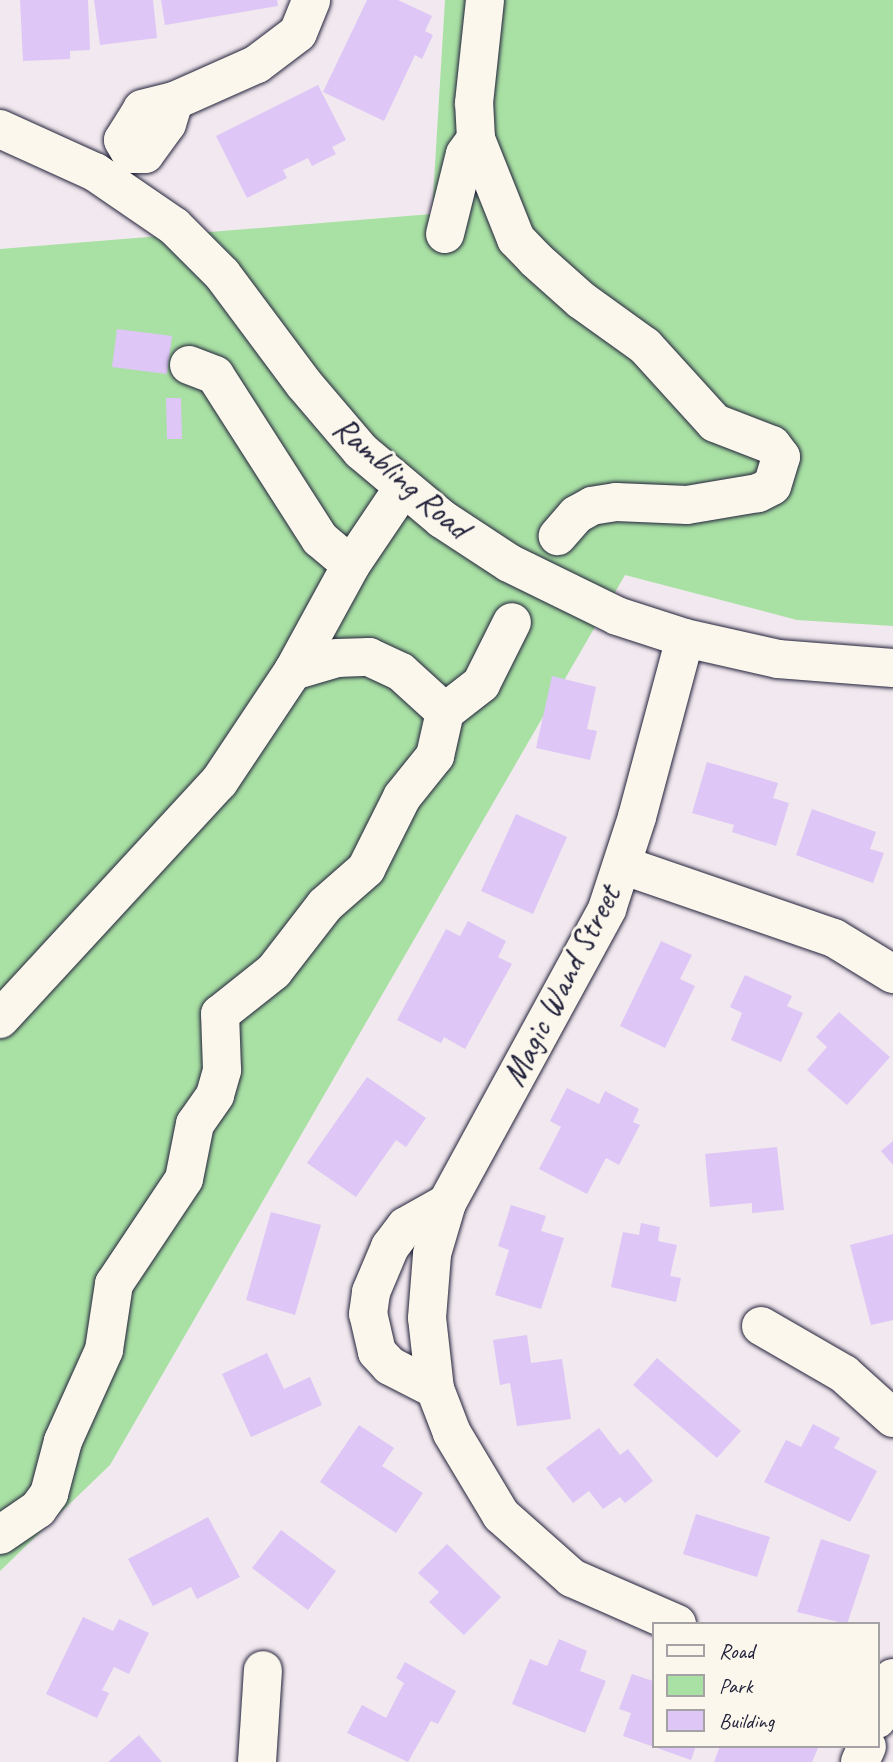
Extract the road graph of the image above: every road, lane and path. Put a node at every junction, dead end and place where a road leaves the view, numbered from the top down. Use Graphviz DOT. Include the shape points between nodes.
graph roads {
  1 [pos="311,0"];
  2 [pos="485,0"];
  3 [pos="0,129"];
  4 [pos="476,139"];
  5 [pos="122,169"];
  6 [pos="445,234"];
  7 [pos="189,365"];
  8 [pos="403,488"];
  9 [pos="558,536"];
  10 [pos="351,565"];
  11 [pos="512,622"];
  12 [pos="685,638"];
  13 [pos="893,668"];
  14 [pos="293,671"];
  15 [pos="445,712"];
  16 [pos="622,865"];
  17 [pos="893,974"];
  18 [pos="0,1019"];
  19 [pos="447,1203"];
  20 [pos="761,1326"];
  21 [pos="435,1389"];
  22 [pos="893,1418"];
  23 [pos="0,1535"];
  24 [pos="672,1622"];
  25 [pos="262,1670"];
  26 [pos="257,1762"];
  1 -- 5 [label="street" via="298,33 257,64 174,101 142,109 124,140"];
  2 -- 4 [label="street" via="474,103"];
  3 -- 5 [label="street, Rambling Road"];
  4 -- 6 [label="street" via="465,154"];
  4 -- 9 [label="street" via="516,239 581,300 645,346 715,423 772,445 781,457 772,485 758,493 687,505 616,502 592,506 576,515"];
  5 -- 8 [label="street, Rambling Road" via="195,245 331,419"];
  7 -- 10 [label="street" via="215,375 320,539"];
  8 -- 10 [label="street"];
  8 -- 12 [label="street, Rambling Road" via="477,543 543,581 617,616"];
  10 -- 14 [label="street"];
  11 -- 15 [label="street" via="481,684"];
  12 -- 13 [label="street, Rambling Road" via="778,659"];
  12 -- 16 [label="street, Magic Wand Street"];
  14 -- 15 [label="street" via="337,658 369,657 401,672"];
  14 -- 18 [label="street" via="219,782"];
  15 -- 23 [label="street" via="435,755 402,797 366,869 325,905 274,971 220,1014 222,1070 215,1095 195,1124 184,1179 114,1284 104,1350 63,1441 49,1494 38,1509"];
  16 -- 17 [label="street" via="834,938"];
  16 -- 19 [label="street, Magic Wand Street" via="589,947"];
  19 -- 21 [label="street, Magic Wand Street" via="428,1286 428,1348"];
  19 -- 21 [label="street" via="406,1226 390,1247 371,1292 368,1314 377,1352 405,1376"];
  20 -- 22 [label="street" via="844,1374"];
  21 -- 24 [label="street, Magic Wand Street" via="465,1462 523,1538 600,1593"];
  25 -- 26 [label="street"];
}
